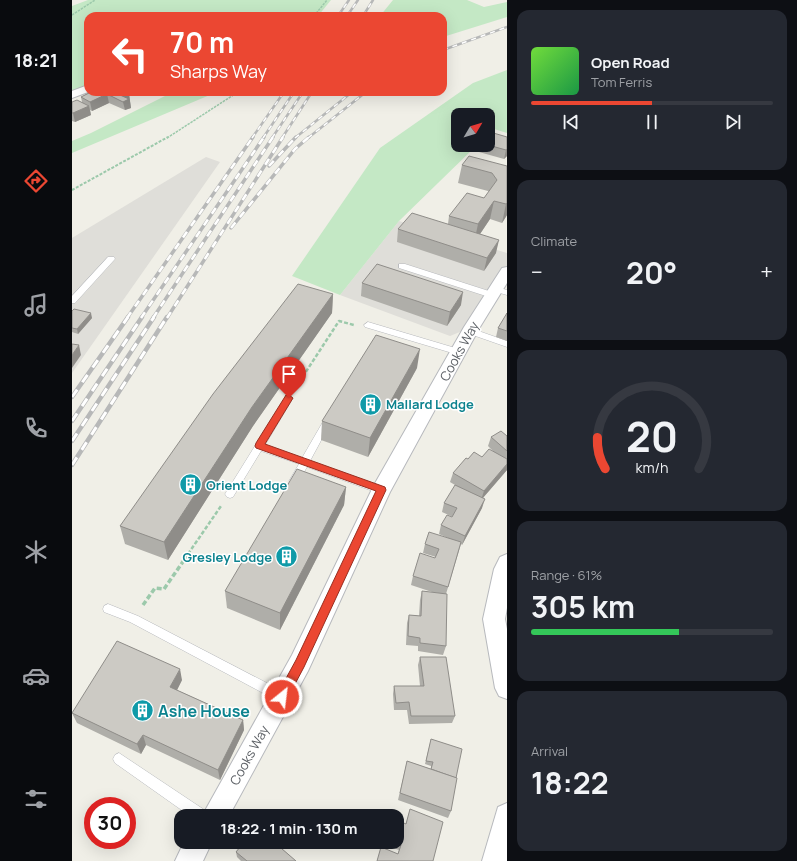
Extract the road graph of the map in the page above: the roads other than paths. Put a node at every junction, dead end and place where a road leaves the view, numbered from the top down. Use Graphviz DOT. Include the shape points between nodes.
graph roads {
  1 [pos="84,90"];
  2 [pos="72,95"];
  3 [pos="111,259"];
  4 [pos="402,266"];
  5 [pos="507,271"];
  6 [pos="498,293"];
  7 [pos="72,301"];
  8 [pos="368,325"];
  9 [pos="470,331"];
  10 [pos="507,344"];
  11 [pos="459,352"];
  12 [pos="289,398"];
  13 [pos="331,415"];
  14 [pos="260,446"];
  15 [pos="305,462"];
  16 [pos="290,488"];
  17 [pos="381,490"];
  18 [pos="230,494"];
  19 [pos="507,564"];
  20 [pos="108,609"];
  21 [pos="507,688"];
  22 [pos="282,697"];
  23 [pos="119,760"];
  24 [pos="191,809"];
  25 [pos="219,809"];
  26 [pos="507,816"];
  27 [pos="195,849"];
  28 [pos="188,861"];
  29 [pos="495,861"];
  1 -- 2 [label="street"];
  3 -- 7 [label="lane"];
  4 -- 6 [label="lane"];
  5 -- 6 [label="street, Cooks Way"];
  6 -- 9 [label="street, Cooks Way"];
  8 -- 11 [label="lane"];
  9 -- 10 [label="lane"];
  9 -- 11 [label="street, Cooks Way"];
  11 -- 17 [label="street, Cooks Way"];
  12 -- 14 [label="lane"];
  13 -- 15 [label="lane"];
  14 -- 15 [label="lane"];
  14 -- 18 [label="lane"];
  15 -- 16 [label="lane"];
  15 -- 17 [label="lane"];
  17 -- 22 [label="street, Cooks Way" via="300,664"];
  19 -- 21 [label="street" via="494,619"];
  20 -- 22 [label="lane" via="134,619"];
  22 -- 25 [label="street, Cooks Way"];
  23 -- 24 [label="lane"];
  26 -- 29 [label="street"];
  27 -- 28 [label="street"];
}
